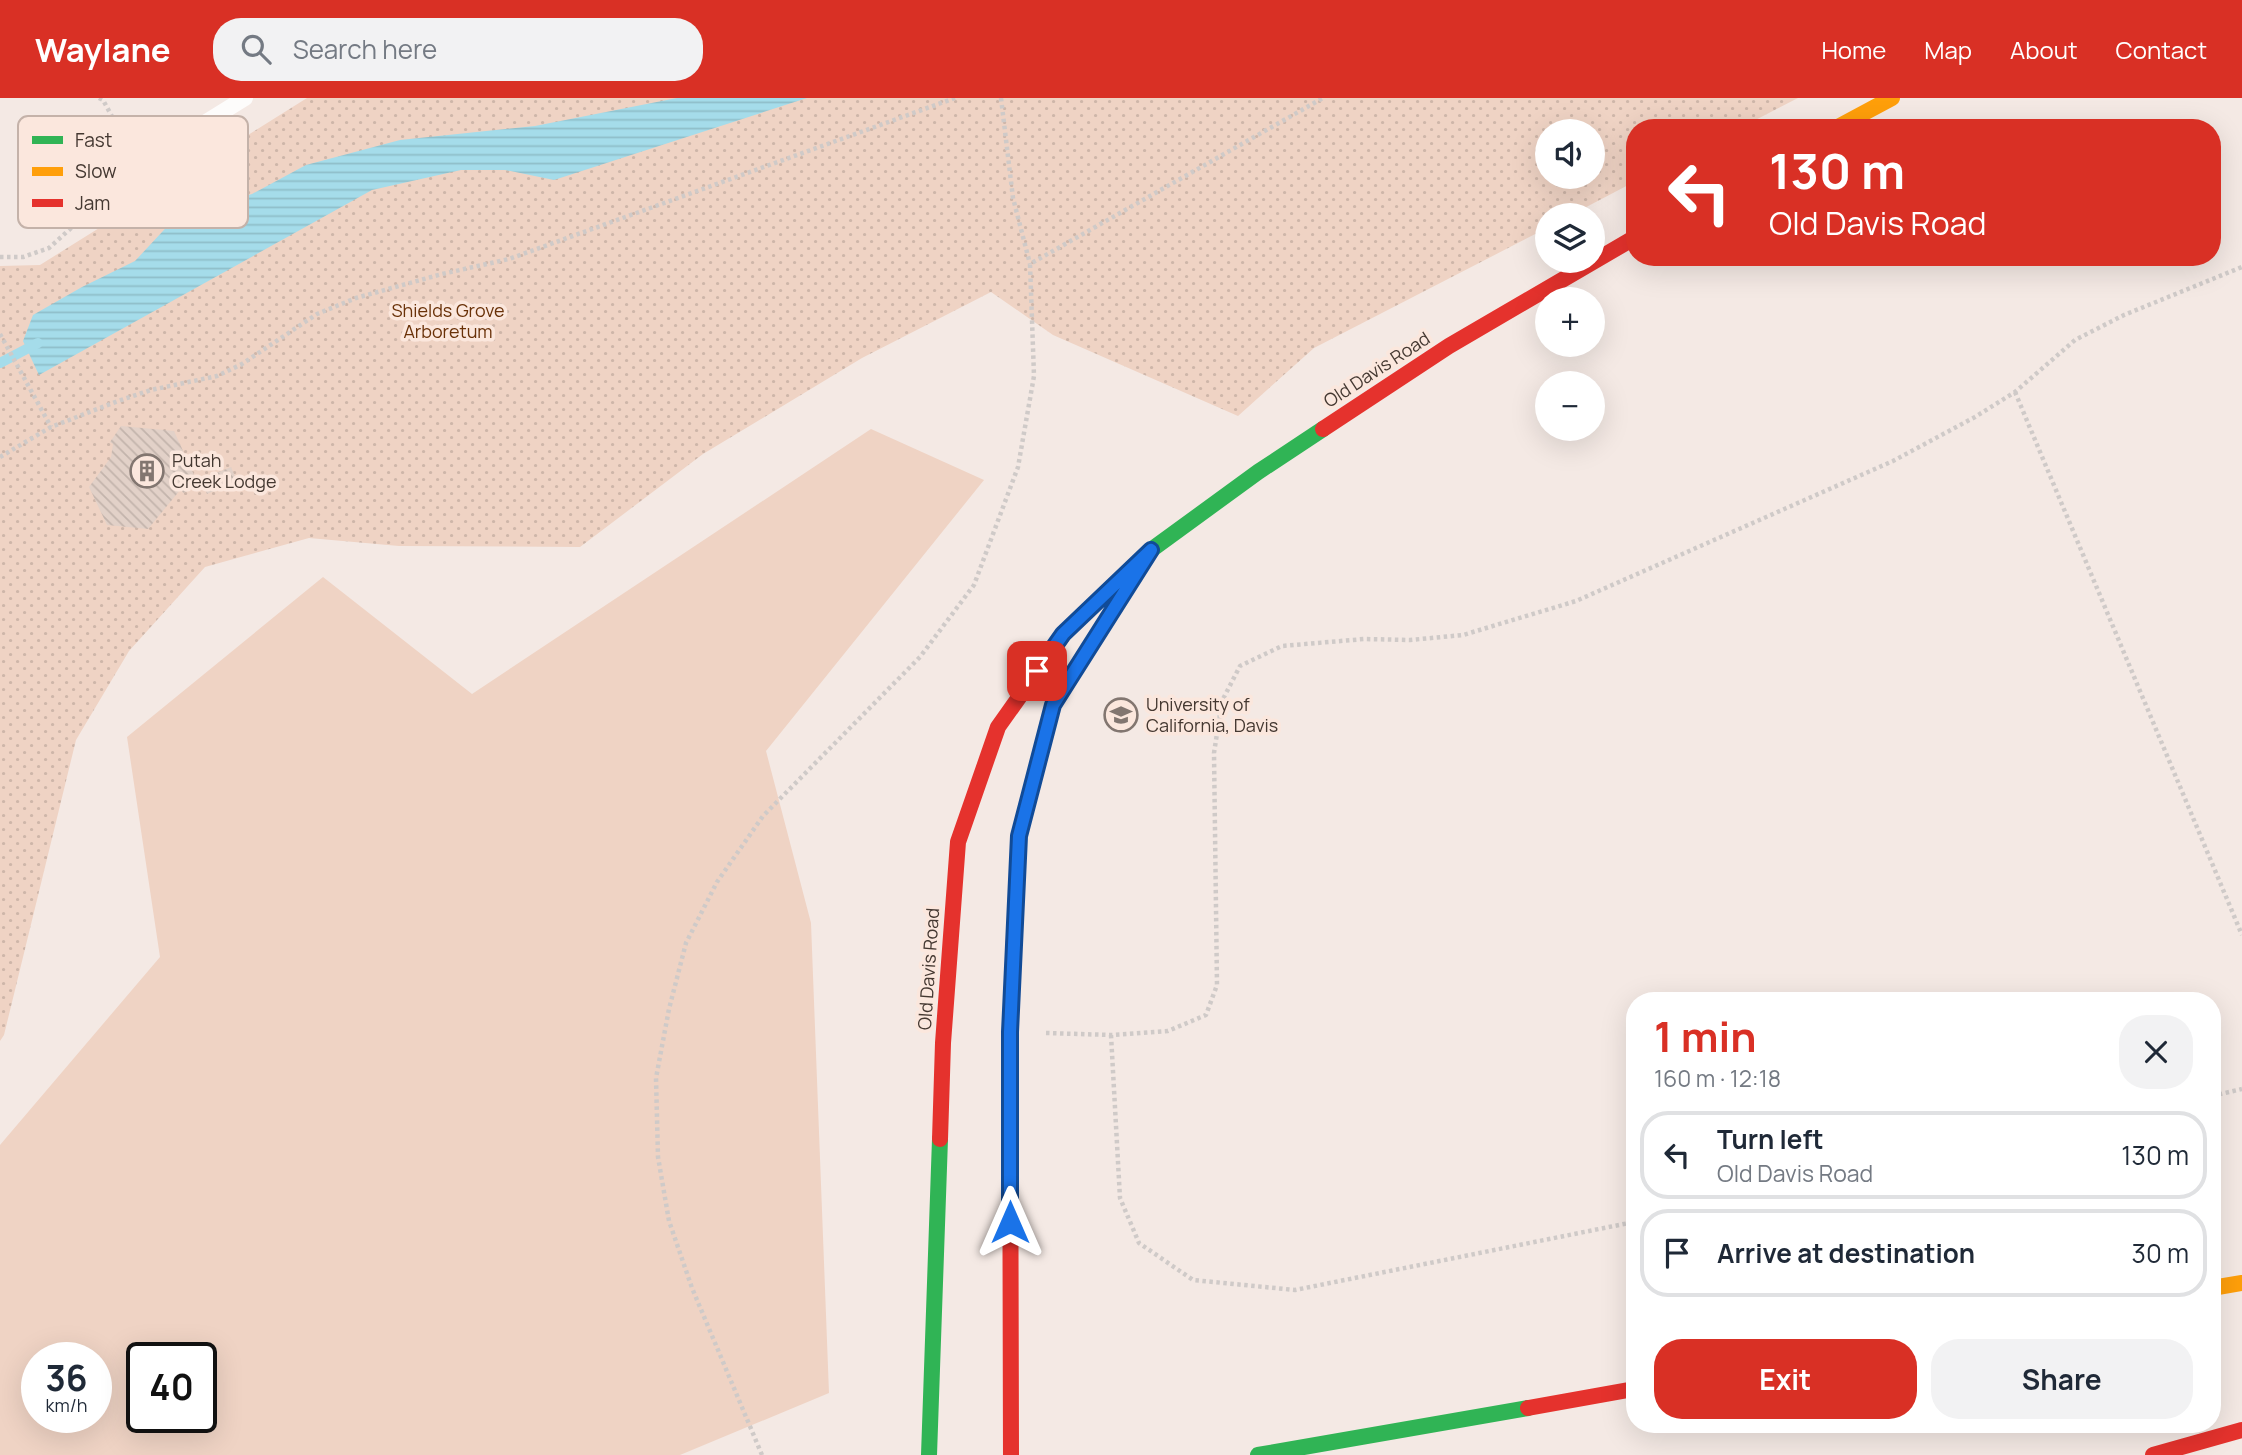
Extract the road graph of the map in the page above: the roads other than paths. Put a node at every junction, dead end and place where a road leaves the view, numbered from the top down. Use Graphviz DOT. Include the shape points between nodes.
graph roads {
  1 [pos="245,98"];
  2 [pos="1892,98"];
  3 [pos="216,116"];
  4 [pos="1853,119"];
  5 [pos="1626,243"];
  6 [pos="1151,550"];
  7 [pos="2242,1283"];
  8 [pos="2221,1286"];
  9 [pos="1626,1390"];
  10 [pos="2242,1430"];
  11 [pos="929,1455"];
  12 [pos="1011,1455"];
  13 [pos="1258,1455"];
  14 [pos="2153,1455"];
  1 -- 3 [label="lane"];
  2 -- 4 [label="main road"];
  5 -- 6 [label="main road, Old Davis Road" via="1449,346 1258,472"];
  6 -- 11 [label="main road, Old Davis Road" via="1063,634 998,727 958,842 943,1043"];
  6 -- 12 [label="main road, Old Davis Road" via="1053,705 1019,836 1010,1032"];
  7 -- 8 [label="main road"];
  9 -- 13 [label="main road"];
  10 -- 14 [label="main road"];
}
